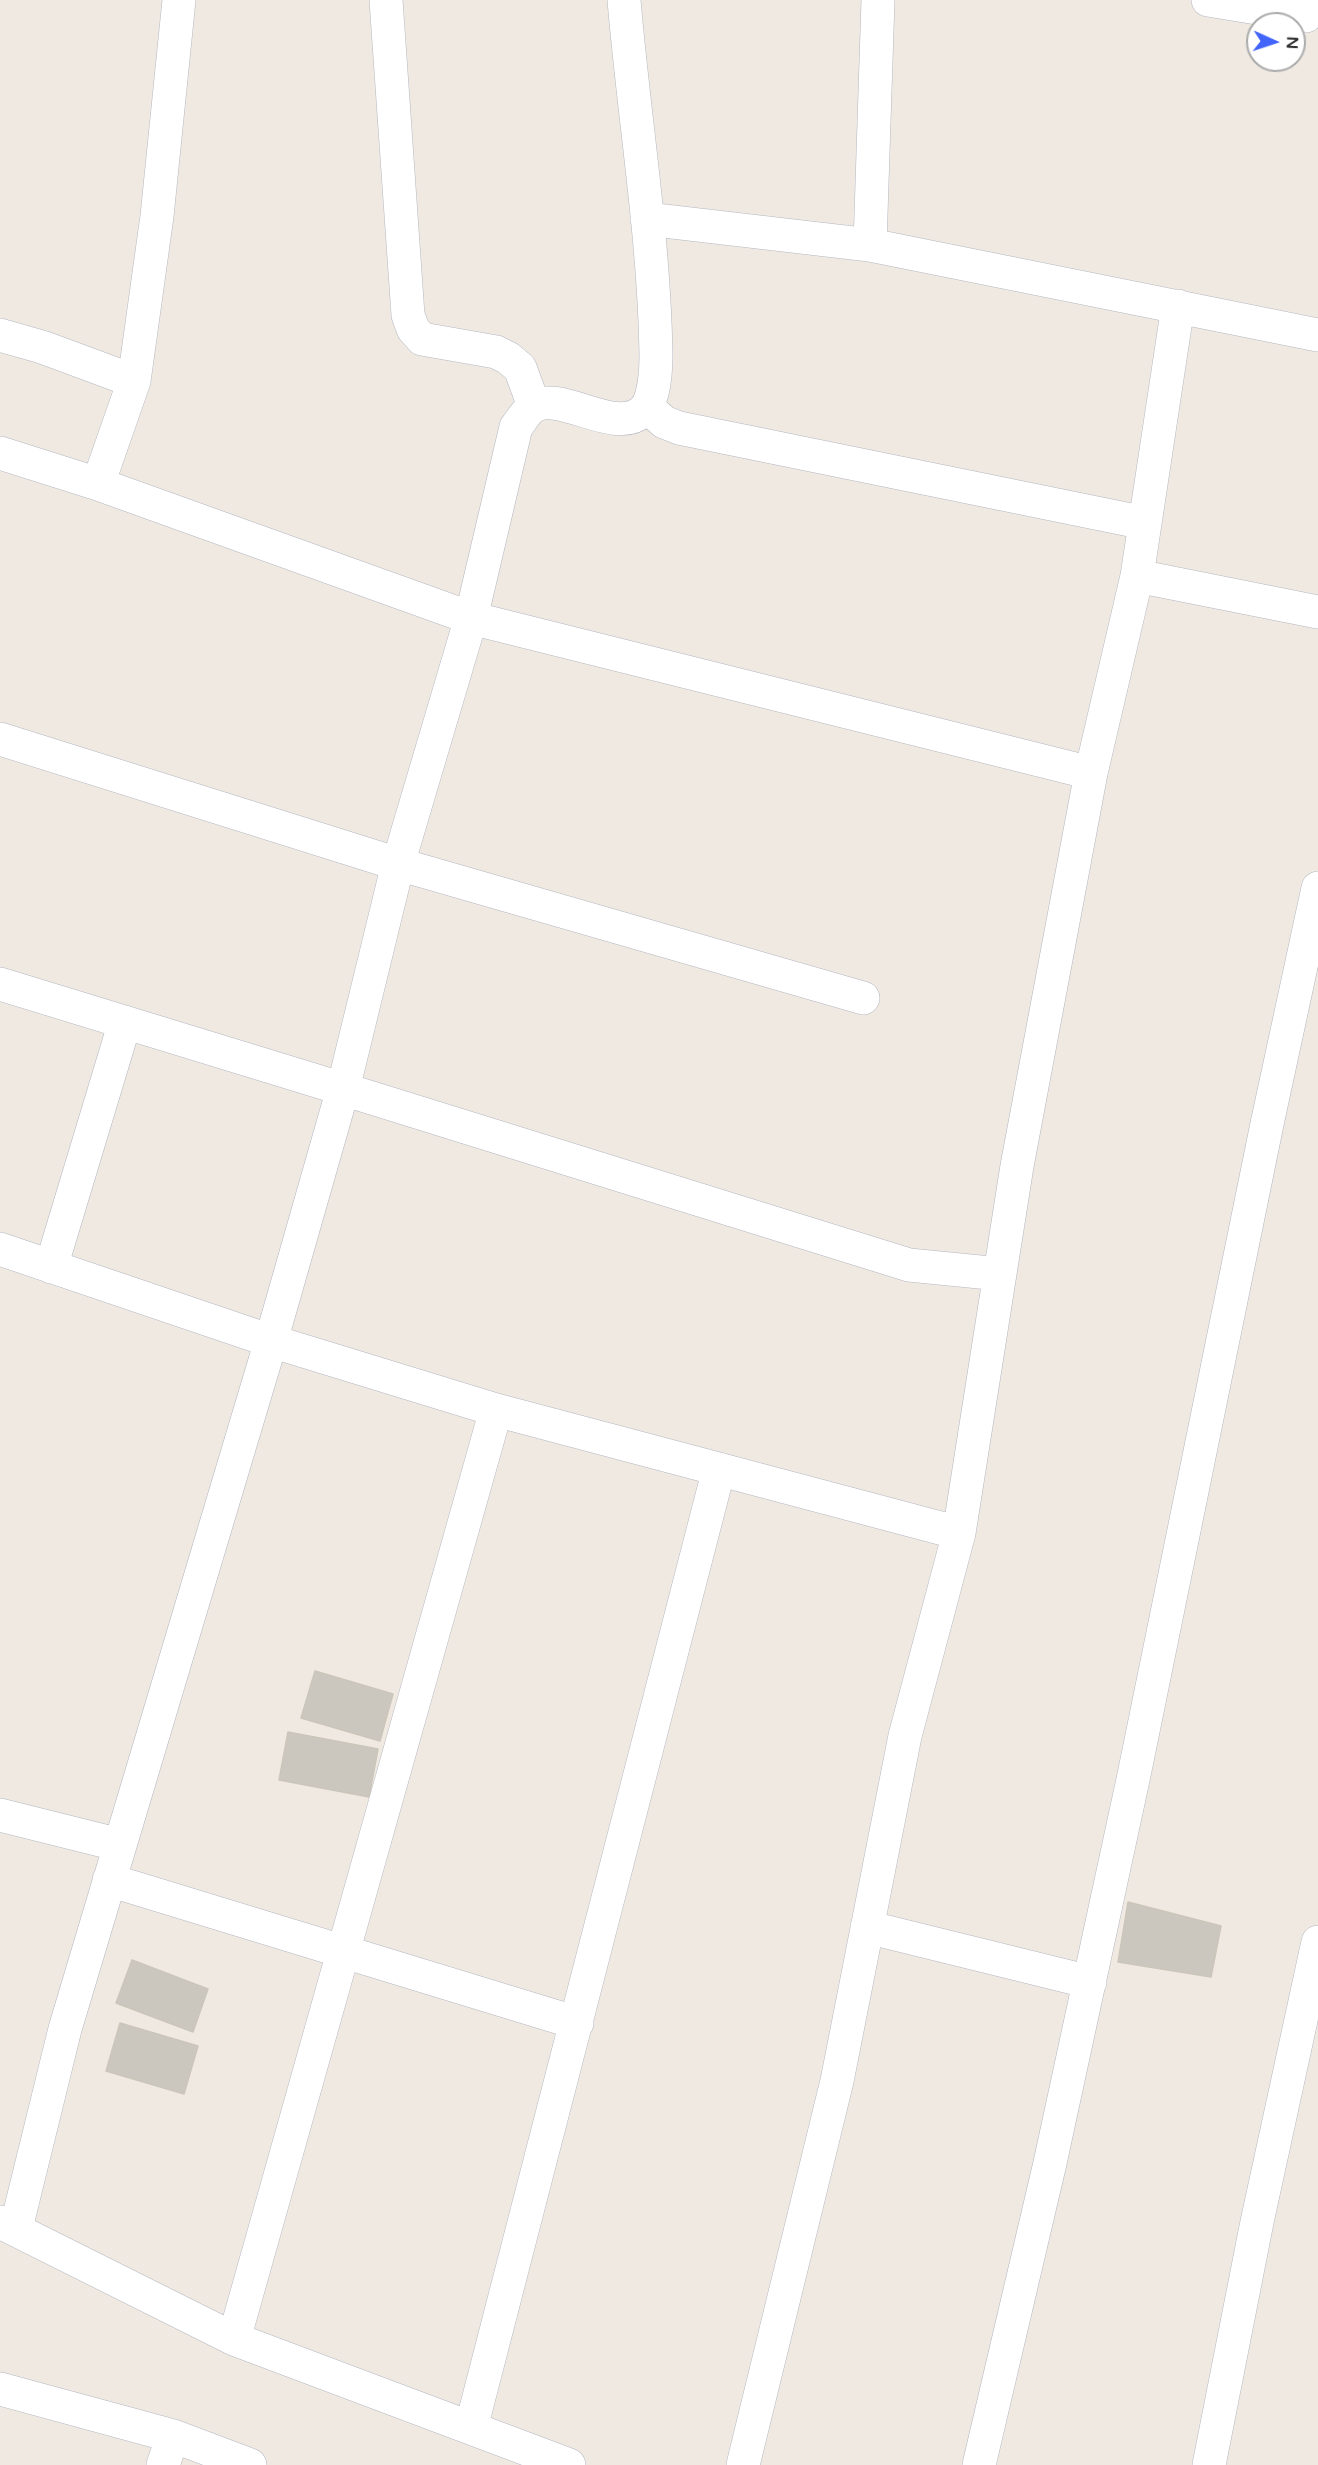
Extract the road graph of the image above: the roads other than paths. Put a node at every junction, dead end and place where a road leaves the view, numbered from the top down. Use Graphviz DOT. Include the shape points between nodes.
graph roads {
  1 [pos="179,0"];
  2 [pos="386,0"];
  3 [pos="624,0"];
  4 [pos="878,0"];
  5 [pos="1208,0"];
  6 [pos="1306,0"];
  7 [pos="647,219"];
  8 [pos="870,245"];
  9 [pos="1178,306"];
  10 [pos="0,335"];
  11 [pos="1318,335"];
  12 [pos="134,381"];
  13 [pos="534,406"];
  14 [pos="647,407"];
  15 [pos="0,453"];
  16 [pos="98,484"];
  17 [pos="1145,523"];
  18 [pos="1137,576"];
  19 [pos="1318,612"];
  20 [pos="471,618"];
  21 [pos="0,739"];
  22 [pos="1091,773"];
  23 [pos="398,864"];
  24 [pos="1318,888"];
  25 [pos="0,984"];
  26 [pos="863,998"];
  27 [pos="124,1022"];
  28 [pos="343,1089"];
  29 [pos="0,1250"];
  30 [pos="51,1267"];
  31 [pos="1000,1274"];
  32 [pos="271,1341"];
  33 [pos="496,1410"];
  34 [pos="719,1469"];
  35 [pos="960,1533"];
  36 [pos="0,1815"];
  37 [pos="120,1845"];
  38 [pos="109,1880"];
  39 [pos="867,1927"];
  40 [pos="1318,1942"];
  41 [pos="345,1952"];
  42 [pos="1090,1982"];
  43 [pos="577,2023"];
  44 [pos="1307,2048"];
  45 [pos="8,2225"];
  46 [pos="234,2339"];
  47 [pos="0,2389"];
  48 [pos="471,2428"];
  49 [pos="168,2451"];
  50 [pos="250,2465"];
  51 [pos="569,2465"];
  52 [pos="743,2465"];
  53 [pos="979,2465"];
  54 [pos="1209,2465"];
  1 -- 12 [label="street" via="157,216"];
  2 -- 13 [label="street" via="408,315 422,339 496,352 508,358 520,368"];
  3 -- 7 [label="street"];
  4 -- 8 [label="street"];
  5 -- 6 [label="street" via="1306,16"];
  7 -- 8 [label="street"];
  7 -- 14 [label="street" via="656,356"];
  8 -- 9 [label="street"];
  9 -- 11 [label="street"];
  9 -- 17 [label="street"];
  10 -- 12 [label="street"];
  12 -- 16 [label="street"];
  13 -- 14 [label="street" via="552,403 621,419 637,416"];
  13 -- 20 [label="street" via="516,427"];
  14 -- 17 [label="street" via="664,422 679,428"];
  15 -- 16 [label="street"];
  16 -- 20 [label="street"];
  17 -- 18 [label="street"];
  18 -- 19 [label="street"];
  18 -- 22 [label="street"];
  20 -- 22 [label="street"];
  20 -- 23 [label="street"];
  21 -- 23 [label="street"];
  22 -- 31 [label="street"];
  23 -- 26 [label="street"];
  23 -- 28 [label="street"];
  24 -- 42 [label="street"];
  25 -- 27 [label="street"];
  27 -- 28 [label="street"];
  27 -- 30 [label="street"];
  28 -- 31 [label="street" via="909,1265"];
  28 -- 32 [label="street"];
  29 -- 30 [label="street"];
  30 -- 32 [label="street"];
  31 -- 35 [label="street"];
  32 -- 33 [label="street"];
  32 -- 37 [label="street"];
  33 -- 34 [label="street"];
  33 -- 41 [label="street"];
  34 -- 35 [label="street"];
  34 -- 43 [label="street"];
  35 -- 39 [label="street" via="905,1736"];
  36 -- 37 [label="street"];
  37 -- 38 [label="street"];
  38 -- 41 [label="street"];
  38 -- 45 [label="street"];
  39 -- 42 [label="street"];
  39 -- 52 [label="street" via="837,2081"];
  40 -- 44 [label="street"];
  41 -- 43 [label="street"];
  41 -- 46 [label="street"];
  42 -- 53 [label="street"];
  43 -- 48 [label="street"];
  44 -- 54 [label="street"];
  45 -- 46 [label="street"];
  46 -- 48 [label="street"];
  47 -- 49 [label="street"];
  48 -- 51 [label="street"];
  49 -- 50 [label="street"];
}
